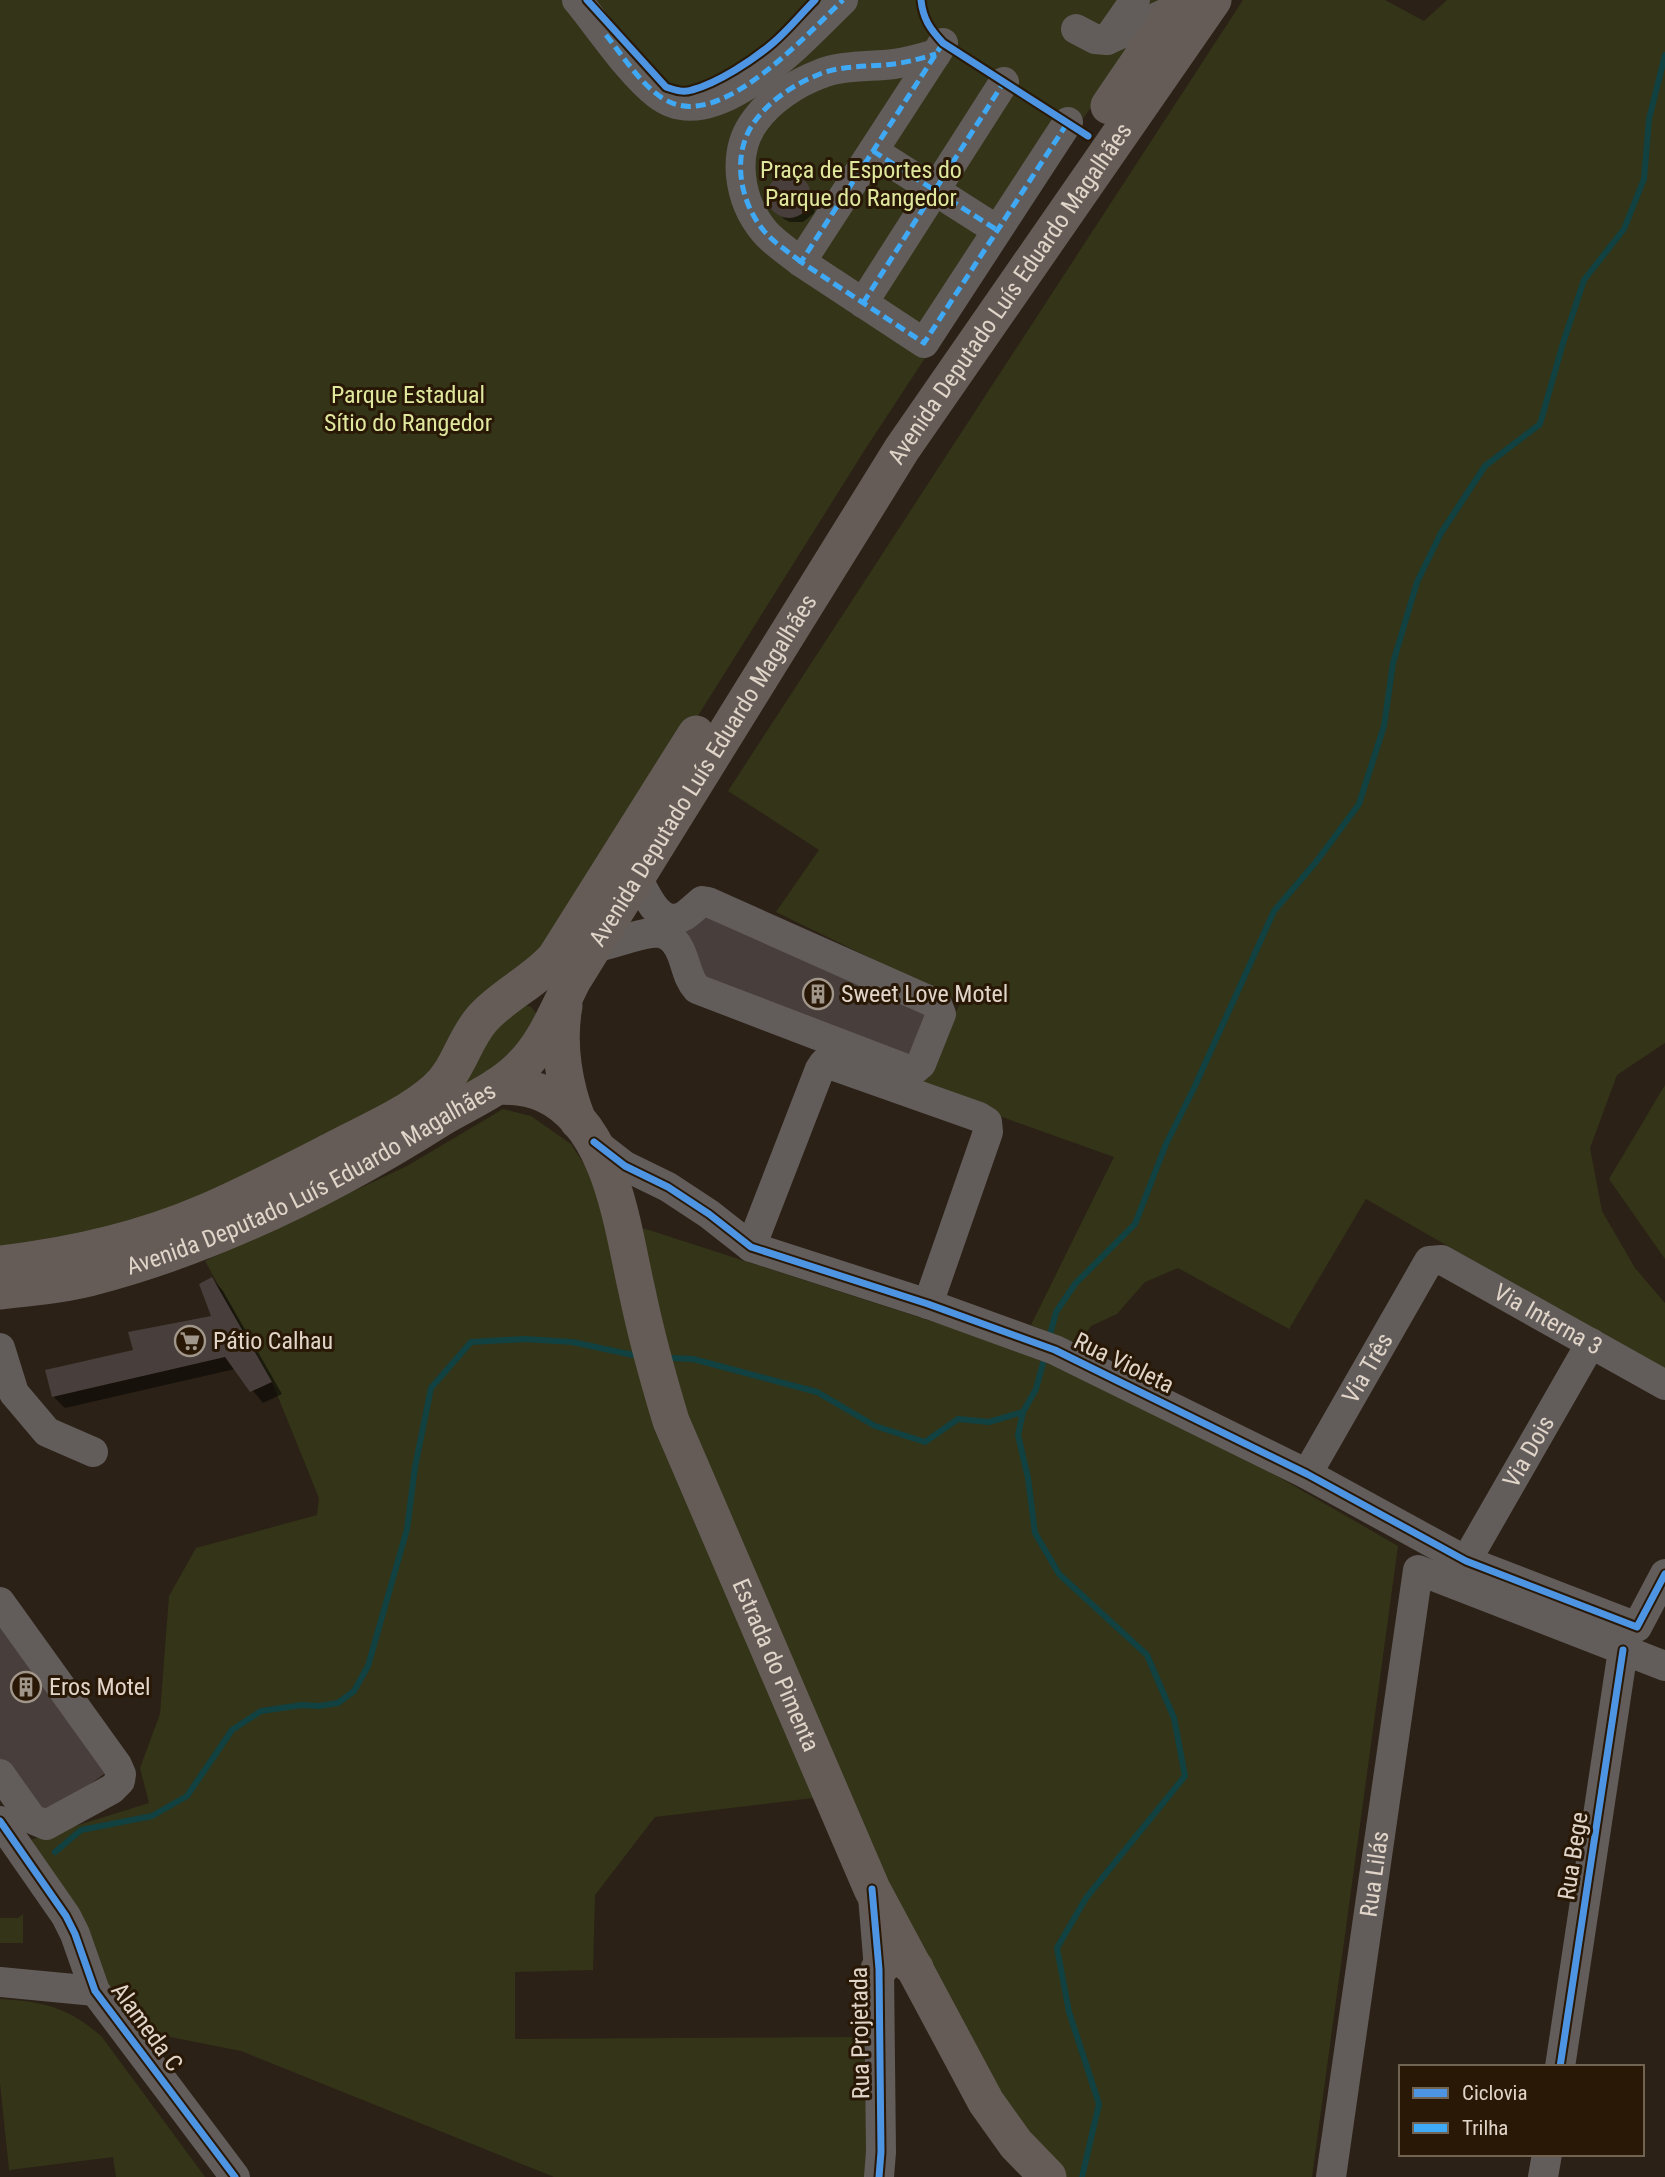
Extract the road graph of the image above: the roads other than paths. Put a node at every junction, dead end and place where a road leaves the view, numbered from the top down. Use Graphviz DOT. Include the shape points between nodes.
graph roads {
  1 [pos="577,0"];
  2 [pos="842,0"];
  3 [pos="1135,0"];
  4 [pos="1213,0"];
  5 [pos="1178,4"];
  6 [pos="1076,29"];
  7 [pos="1107,40"];
  8 [pos="1004,82"];
  9 [pos="1068,122"];
  10 [pos="873,151"];
  11 [pos="936,191"];
  12 [pos="998,230"];
  13 [pos="801,262"];
  14 [pos="863,303"];
  15 [pos="637,877"];
  16 [pos="592,949"];
  17 [pos="567,991"];
  18 [pos="510,995"];
  19 [pos="545,1034"];
  20 [pos="497,1086"];
  21 [pos="586,1132"];
  22 [pos="668,1188"];
  23 [pos="618,1208"];
  24 [pos="751,1247"];
  25 [pos="1429,1261"];
  26 [pos="0,1264"];
  27 [pos="0,1291"];
  28 [pos="928,1304"];
  29 [pos="1591,1343"];
  30 [pos="0,1348"];
  31 [pos="1665,1385"];
  32 [pos="93,1452"];
  33 [pos="1307,1474"];
  34 [pos="1466,1561"];
  35 [pos="1665,1574"];
  36 [pos="0,1602"];
  37 [pos="1630,1638"];
  38 [pos="1665,1666"];
  39 [pos="0,1774"];
  40 [pos="0,1821"];
  41 [pos="872,1889"];
  42 [pos="915,1968"];
  43 [pos="879,1969"];
  44 [pos="0,1982"];
  45 [pos="95,1991"];
  46 [pos="1560,2065"];
  47 [pos="1546,2156"];
  48 [pos="235,2177"];
  49 [pos="879,2177"];
  50 [pos="1048,2177"];
  51 [pos="1331,2177"];
  52 [pos="1543,2177"];
  1 -- 2 [label="street" via="658,95 673,104 698,106 728,97 765,73"];
  3 -- 7 [label="street"];
  4 -- 15 [label="main road, Avenida Deputado Luís Eduardo Magalhães" via="902,449"];
  5 -- 7 [label="street"];
  5 -- 18 [label="main road, Avenida Deputado Luís Eduardo Magalhães" via="883,435 555,958"];
  6 -- 7 [label="street"];
  8 -- 11 [label="street"];
  9 -- 12 [label="street"];
  10 -- 11 [label="street"];
  10 -- 13 [label="street"];
  10 -- 13 [label="street" via="939,48 898,64 820,73 788,91 753,122 743,145 740,177 748,206 764,231"];
  11 -- 12 [label="street"];
  11 -- 14 [label="street"];
  12 -- 14 [label="street" via="925,342"];
  13 -- 14 [label="street"];
  15 -- 16 [label="main road, Avenida Deputado Luís Eduardo Magalhães"];
  15 -- 16 [label="street" via="662,915 679,917 702,901 708,902 937,1004 941,1014 921,1064 909,1070 697,989 674,940 664,934 652,931"];
  16 -- 17 [label="main road, Avenida Deputado Luís Eduardo Magalhães"];
  17 -- 19 [label="main road, Avenida Deputado Luís Eduardo Magalhães"];
  17 -- 21 [label="main road, Estrada do Pimenta" via="562,1048 569,1093"];
  18 -- 19 [label="main road" via="528,993 542,1001 548,1011"];
  18 -- 26 [label="main road, Avenida Deputado Luís Eduardo Magalhães" via="481,1020 436,1091 384,1124 206,1212 163,1228 89,1249"];
  19 -- 20 [label="main road, Avenida Deputado Luís Eduardo Magalhães" via="522,1067"];
  20 -- 21 [label="main road, Estrada do Pimenta" via="543,1093 562,1105"];
  20 -- 27 [label="main road, Avenida Deputado Luís Eduardo Magalhães" via="398,1146 224,1233 88,1278"];
  21 -- 22 [label="street, Rua Violeta" via="625,1166"];
  21 -- 23 [label="main road, Estrada do Pimenta" via="611,1178"];
  22 -- 23 [label="street" via="632,1198"];
  22 -- 24 [label="street, Rua Violeta"];
  23 -- 41 [label="main road, Estrada do Pimenta" via="671,1421"];
  24 -- 28 [label="street, Rua Violeta"];
  24 -- 28 [label="street" via="820,1069 824,1063 832,1065 987,1122 989,1132"];
  25 -- 29 [label="street, Via Interna 3" via="1442,1259"];
  25 -- 33 [label="street, Via Três"];
  28 -- 33 [label="street, Rua Violeta" via="1055,1350"];
  29 -- 31 [label="street, Via Interna 3"];
  29 -- 34 [label="street, Via Dois"];
  30 -- 32 [label="street" via="14,1393 47,1432"];
  33 -- 34 [label="street, Rua Violeta"];
  34 -- 37 [label="street, Rua Violeta"];
  35 -- 37 [label="street, Rua Bege"];
  36 -- 39 [label="street" via="121,1774 112,1789 46,1825 32,1819"];
  37 -- 38 [label="street"];
  37 -- 46 [label="street, Rua Bege"];
  37 -- 51 [label="street, Rua Lilás" via="1418,1570"];
  40 -- 45 [label="street, Alameda C" via="66,1916"];
  41 -- 42 [label="main road, Estrada do Pimenta"];
  41 -- 43 [label="street, Rua Projetada"];
  42 -- 43 [label="main road" via="893,1956"];
  42 -- 50 [label="main road, Estrada do Pimenta" via="998,2120"];
  43 -- 49 [label="street, Rua Projetada"];
  44 -- 45 [label="street"];
  45 -- 48 [label="street, Alameda C"];
  47 -- 52 [label="street"];
}
